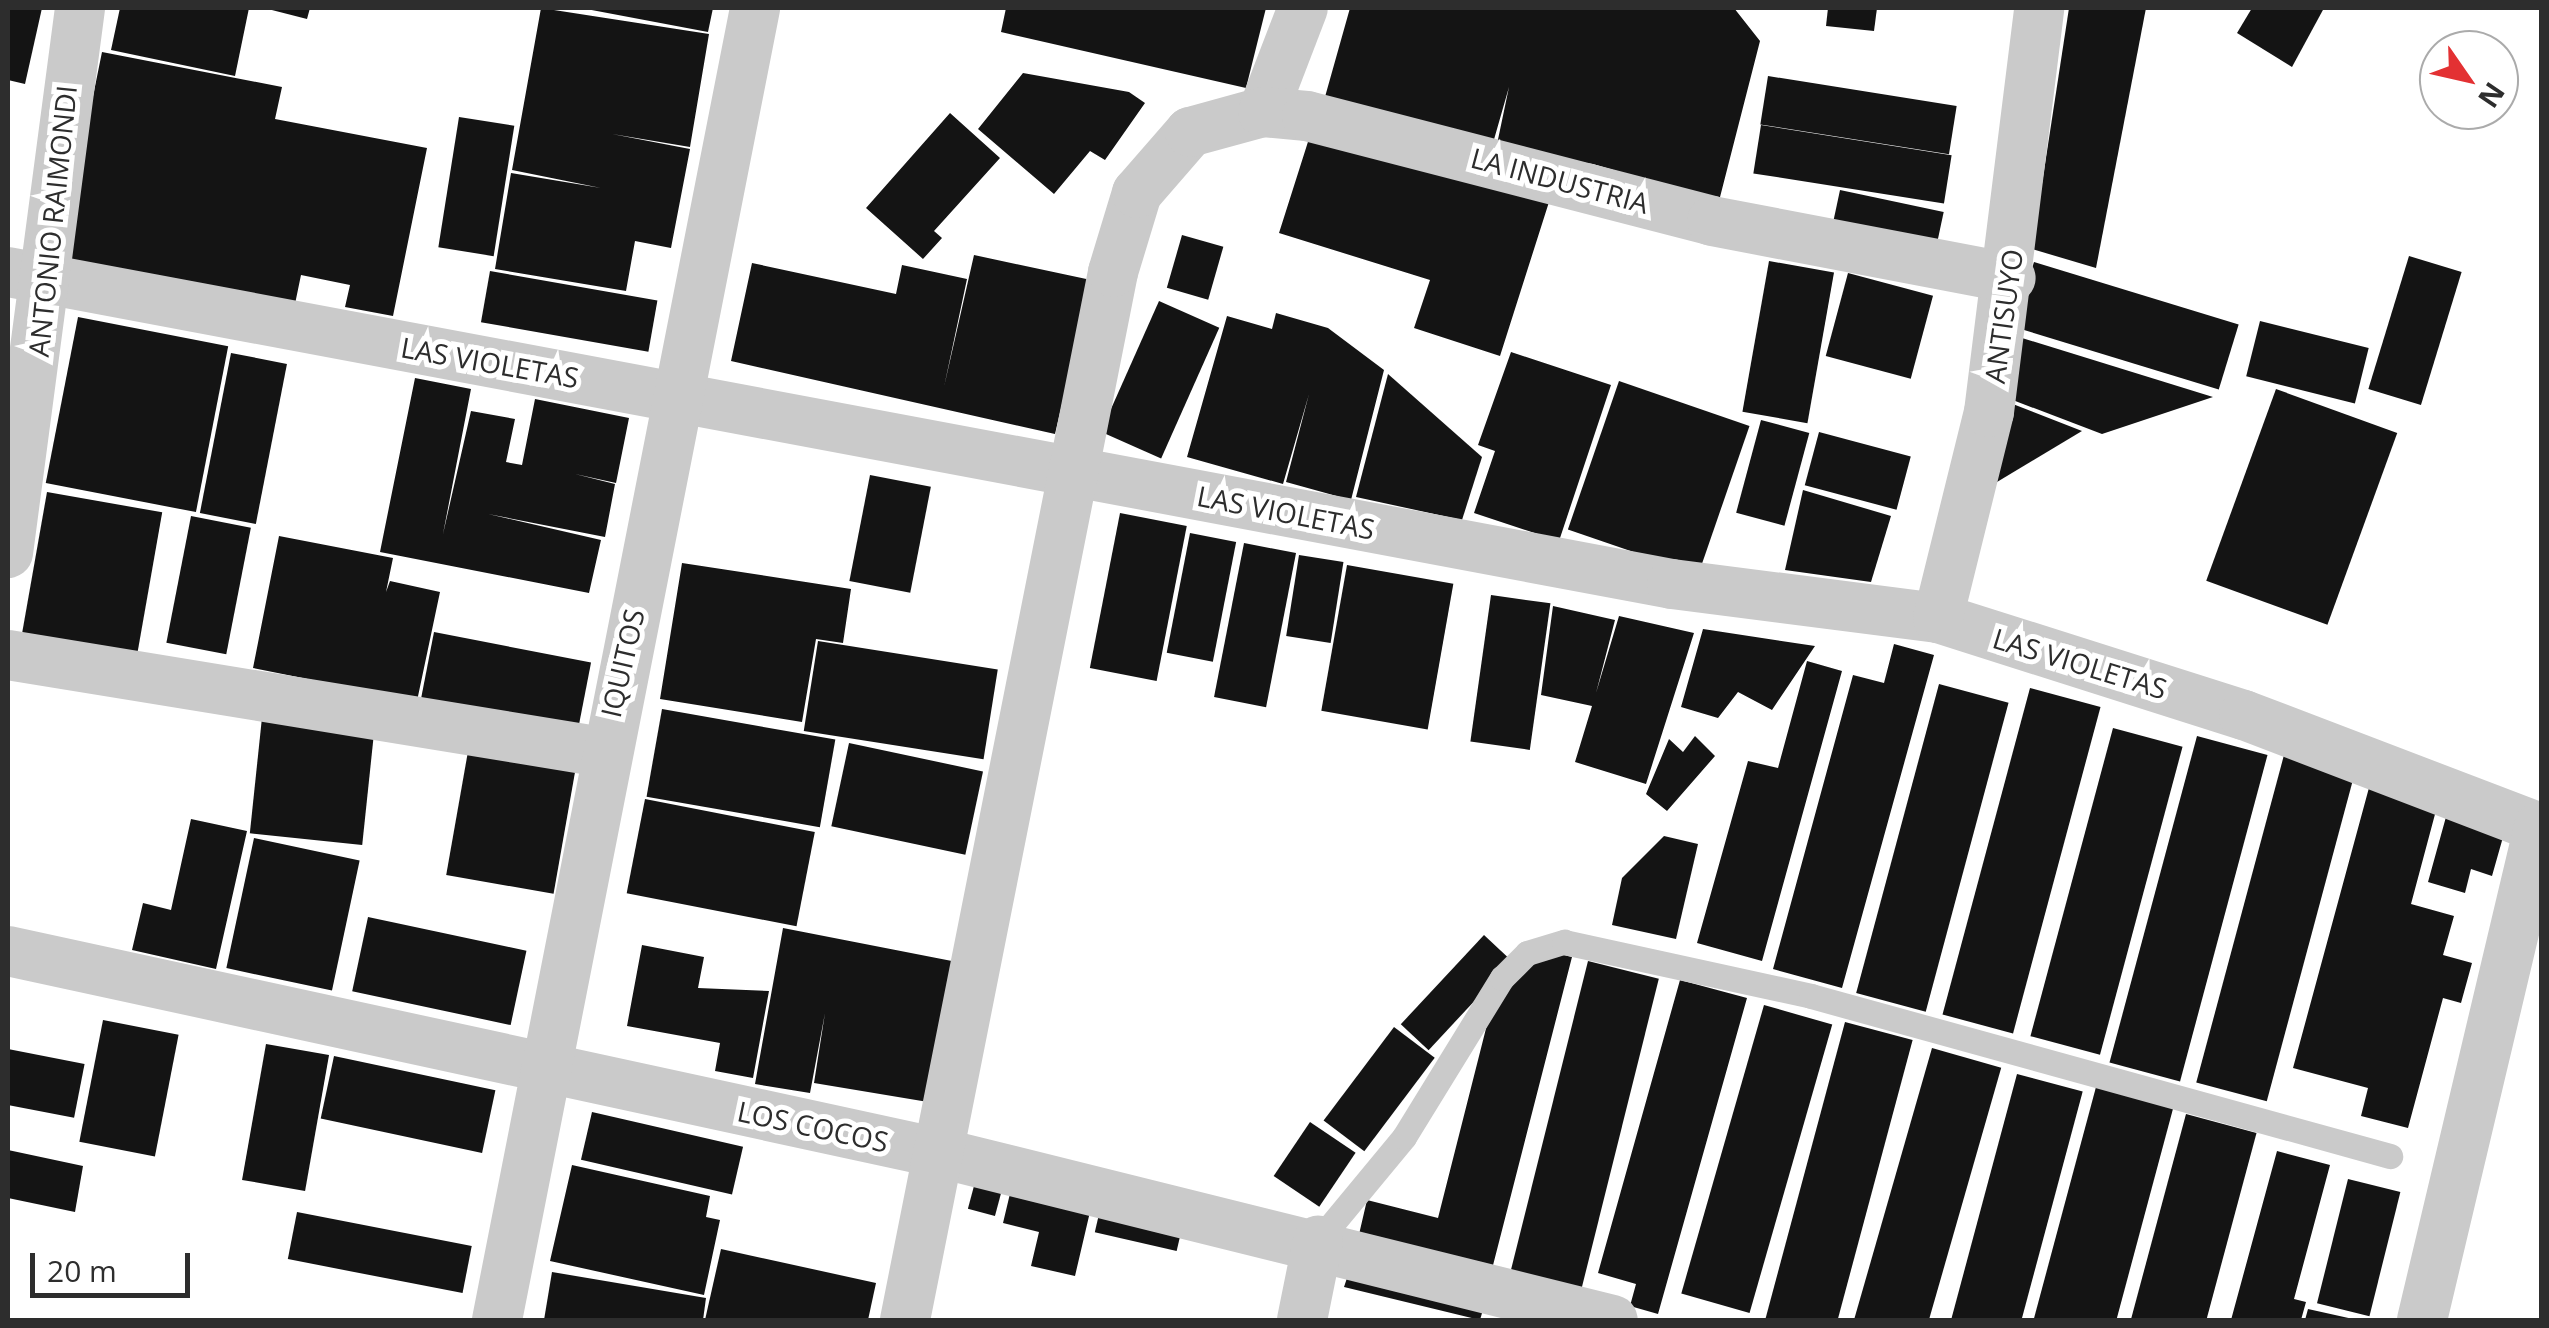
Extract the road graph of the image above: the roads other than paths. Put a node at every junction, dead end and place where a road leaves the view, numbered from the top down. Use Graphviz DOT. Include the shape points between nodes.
graph roads {
  1 [pos="80,8"];
  2 [pos="754,8"];
  3 [pos="1302,8"];
  4 [pos="2039,8"];
  5 [pos="1263,112"];
  6 [pos="29,277"];
  7 [pos="2011,278"];
  8 [pos="681,397"];
  9 [pos="1073,472"];
  10 [pos="8,553"];
  11 [pos="1938,618"];
  12 [pos="8,655"];
  13 [pos="602,752"];
  14 [pos="2540,828"];
  15 [pos="8,951"];
  16 [pos="548,1070"];
  17 [pos="944,1154"];
  18 [pos="2390,1156"];
  19 [pos="1318,1241"];
  20 [pos="497,1320"];
  21 [pos="905,1320"];
  22 [pos="1302,1320"];
  23 [pos="1614,1320"];
  24 [pos="2422,1320"];
  1 -- 6 [label="street, ANTONIO RAIMONDI"];
  2 -- 8 [label="street, IQUITOS"];
  3 -- 5 [label="street"];
  4 -- 7 [label="street, ANTISUYO"];
  5 -- 7 [label="street, LA INDUSTRIA" via="1380,133 1712,221"];
  5 -- 9 [label="street, LA INDUSTRIA" via="1190,132 1137,193"];
  6 -- 8 [label="street, LAS VIOLETAS"];
  6 -- 10 [label="street, ANTONIO RAIMONDI"];
  7 -- 11 [label="street, ANTISUYO"];
  8 -- 9 [label="street, LAS VIOLETAS"];
  8 -- 13 [label="street, IQUITOS"];
  9 -- 11 [label="street, LAS VIOLETAS" via="1672,584"];
  9 -- 17 [label="street"];
  11 -- 14 [label="street, LAS VIOLETAS" via="2244,714"];
  12 -- 13 [label="street"];
  13 -- 16 [label="street, IQUITOS"];
  14 -- 24 [label="street"];
  15 -- 16 [label="street, LOS COCOS"];
  16 -- 17 [label="street, LOS COCOS"];
  16 -- 20 [label="street, IQUITOS"];
  17 -- 19 [label="street, LOS COCOS"];
  17 -- 21 [label="street"];
  18 -- 19 [label="lane" via="1792,991 1564,942 1526,954 1490,992 1410,1127"];
  19 -- 22 [label="street"];
  19 -- 23 [label="street, LOS COCOS"];
}
